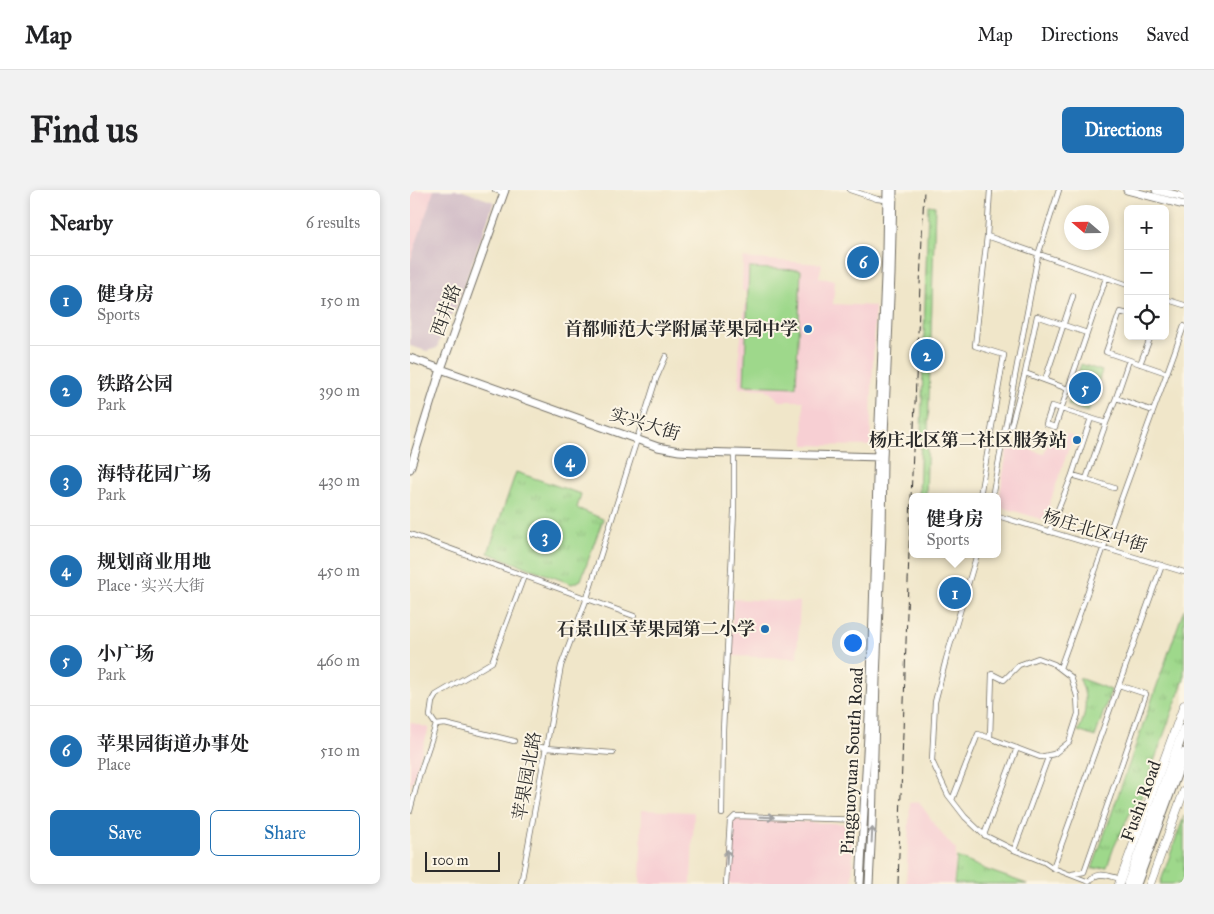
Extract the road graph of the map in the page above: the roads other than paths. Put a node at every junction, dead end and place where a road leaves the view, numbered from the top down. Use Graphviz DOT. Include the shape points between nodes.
graph roads {
  1 [pos="495,190"];
  2 [pos="850,190"];
  3 [pos="886,190"];
  4 [pos="893,190"];
  5 [pos="990,190"];
  6 [pos="1059,190"];
  7 [pos="1127,190"];
  8 [pos="1156,190"];
  9 [pos="505,192"];
  10 [pos="1184,197"];
  11 [pos="886,200"];
  12 [pos="1184,205"];
  13 [pos="987,236"];
  14 [pos="1038,254"];
  15 [pos="1106,278"];
  16 [pos="1124,285"];
  17 [pos="1073,296"];
  18 [pos="1169,300"];
  19 [pos="1184,306"];
  20 [pos="1124,313"];
  21 [pos="1063,325"];
  22 [pos="1184,326"];
  23 [pos="1087,333"];
  24 [pos="1149,340"];
  25 [pos="666,356"];
  26 [pos="410,358"];
  27 [pos="1128,363"];
  28 [pos="1140,364"];
  29 [pos="441,369"];
  30 [pos="1024,373"];
  31 [pos="1167,373"];
  32 [pos="1045,380"];
  33 [pos="1068,389"];
  34 [pos="1116,398"];
  35 [pos="1061,409"];
  36 [pos="1153,411"];
  37 [pos="1090,418"];
  38 [pos="1106,423"];
  39 [pos="1011,426"];
  40 [pos="638,439"];
  41 [pos="734,453"];
  42 [pos="880,457"];
  43 [pos="410,469"];
  44 [pos="1072,475"];
  45 [pos="1086,479"];
  46 [pos="1114,488"];
  47 [pos="981,493"];
  48 [pos="993,493"];
  49 [pos="1001,517"];
  50 [pos="1049,532"];
  51 [pos="410,534"];
  52 [pos="1104,548"];
  53 [pos="976,558"];
  54 [pos="1162,565"];
  55 [pos="1184,572"];
  56 [pos="524,576"];
  57 [pos="587,598"];
  58 [pos="634,616"];
  59 [pos="1060,668"];
  60 [pos="1119,685"];
  61 [pos="1184,706"];
  62 [pos="436,724"];
  63 [pos="1184,730"];
  64 [pos="990,738"];
  65 [pos="514,741"];
  66 [pos="527,745"];
  67 [pos="546,748"];
  68 [pos="1017,748"];
  69 [pos="612,753"];
  70 [pos="1184,753"];
  71 [pos="1049,755"];
  72 [pos="1184,791"];
  73 [pos="952,800"];
  74 [pos="410,811"];
  75 [pos="722,814"];
  76 [pos="864,820"];
  77 [pos="984,835"];
  78 [pos="1014,850"];
  79 [pos="1053,868"];
  80 [pos="1071,875"];
  81 [pos="1123,882"];
  82 [pos="521,884"];
  83 [pos="726,884"];
  84 [pos="860,884"];
  85 [pos="869,884"];
  86 [pos="1136,884"];
  87 [pos="1150,884"];
  1 -- 9 [label="street"];
  2 -- 11 [label="street"];
  3 -- 11 [label="main road, Pingguoyuan South Road"];
  4 -- 42 [label="main road, Pingguoyuan South Road"];
  5 -- 13 [label="street"];
  6 -- 14 [label="street"];
  7 -- 12 [label="main road"];
  8 -- 10 [label="main road"];
  9 -- 29 [label="main road, 西井路"];
  11 -- 42 [label="main road, Pingguoyuan South Road"];
  13 -- 14 [label="street"];
  13 -- 47 [label="street" via="975,346 1004,355"];
  14 -- 15 [label="street"];
  14 -- 48 [label="street"];
  15 -- 16 [label="street"];
  15 -- 23 [label="street"];
  17 -- 21 [label="street"];
  18 -- 19 [label="street"];
  20 -- 28 [label="street" via="1120,312 1106,352"];
  21 -- 23 [label="street"];
  21 -- 30 [label="street" via="1037,316"];
  21 -- 32 [label="street"];
  22 -- 31 [label="street"];
  23 -- 33 [label="street"];
  24 -- 28 [label="street"];
  25 -- 40 [label="street, 苹果园北路"];
  26 -- 29 [label="main road, 实兴大街"];
  27 -- 34 [label="street"];
  28 -- 31 [label="street"];
  29 -- 40 [label="main road, 实兴大街"];
  29 -- 43 [label="main road, 西井路"];
  30 -- 32 [label="street"];
  30 -- 39 [label="street"];
  31 -- 36 [label="street"];
  32 -- 33 [label="street"];
  33 -- 35 [label="street"];
  34 -- 36 [label="street"];
  34 -- 38 [label="street"];
  35 -- 35 [label="street" via="1052,406 1046,424 1055,427"];
  35 -- 37 [label="street"];
  36 -- 52 [label="street"];
  37 -- 38 [label="street"];
  37 -- 44 [label="street"];
  38 -- 45 [label="street"];
  40 -- 41 [label="main road, 实兴大街" via="670,449"];
  40 -- 57 [label="street, 苹果园北路"];
  41 -- 42 [label="main road, 实兴大街"];
  41 -- 75 [label="street"];
  42 -- 76 [label="main road, Pingguoyuan South Road"];
  85 -- 42 [label="main road, Pingguoyuan South Road, one-way"];
  44 -- 45 [label="street"];
  44 -- 50 [label="street"];
  45 -- 46 [label="street"];
  49 -- 50 [label="street, 杨庄北区中街"];
  50 -- 52 [label="street, 杨庄北区中街"];
  51 -- 56 [label="street"];
  52 -- 54 [label="street, 杨庄北区中街"];
  52 -- 59 [label="street"];
  53 -- 73 [label="street" via="935,702 932,761"];
  54 -- 55 [label="street, 杨庄北区中街"];
  54 -- 60 [label="street"];
  56 -- 57 [label="street"];
  56 -- 62 [label="street" via="492,662 436,695 430,716"];
  57 -- 58 [label="street"];
  57 -- 67 [label="street, 苹果园北路" via="559,673"];
  59 -- 64 [label="street" via="1038,658 1015,668 1004,680 992,674"];
  59 -- 71 [label="street" via="1071,677 1078,714 1069,742"];
  60 -- 79 [label="street"];
  60 -- 80 [label="street" via="1146,694 1084,872"];
  61 -- 81 [label="main road"];
  62 -- 65 [label="street"];
  62 -- 74 [label="street"];
  63 -- 81 [label="highway, Fushi Road"];
  64 -- 68 [label="street"];
  64 -- 73 [label="street" via="978,734"];
  66 -- 67 [label="street"];
  67 -- 69 [label="street"];
  67 -- 82 [label="street, 苹果园北路"];
  68 -- 71 [label="street" via="1040,757"];
  68 -- 77 [label="street"];
  70 -- 86 [label="highway, Fushi Road"];
  71 -- 78 [label="street"];
  72 -- 87 [label="main road"];
  73 -- 77 [label="street" via="964,817"];
  83 -- 76 [label="street, one-way" via="728,831 735,816"];
  76 -- 84 [label="main road, Pingguoyuan South Road"];
  77 -- 78 [label="street"];
  78 -- 79 [label="street"];
  79 -- 80 [label="street"];
  80 -- 81 [label="street" via="1089,882 1100,874"];
}
